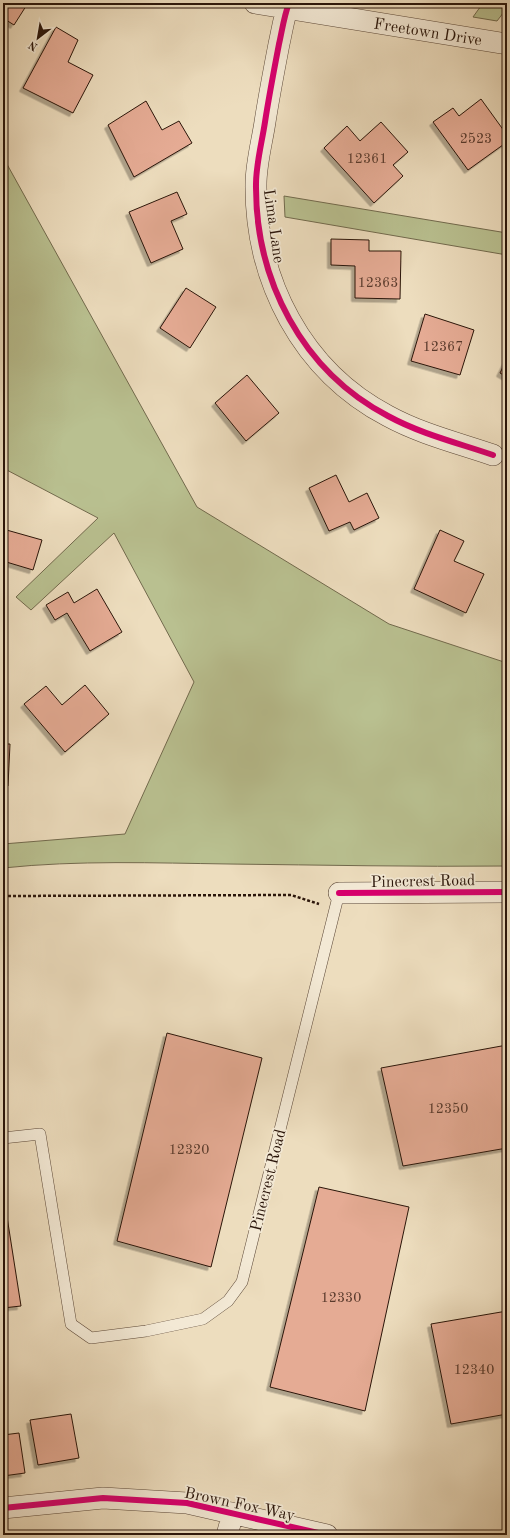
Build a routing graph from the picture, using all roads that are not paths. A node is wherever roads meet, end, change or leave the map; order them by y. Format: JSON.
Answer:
{"nodes":[{"id":1,"x":255,"y":3,"type":"edge"},
{"id":2,"x":288,"y":6,"type":"edge"},
{"id":3,"x":507,"y":44,"type":"edge"},
{"id":4,"x":493,"y":455,"type":"dead end"},
{"id":5,"x":507,"y":892,"type":"edge"},
{"id":6,"x":337,"y":901,"type":"joint"},
{"id":7,"x":3,"y":1138,"type":"edge"},
{"id":8,"x":3,"y":1508,"type":"edge"},
{"id":9,"x":233,"y":1513,"type":"junction"},
{"id":10,"x":227,"y":1535,"type":"edge"},
{"id":11,"x":326,"y":1535,"type":"edge"}],
"edges":[{"from":1,"to":2,"type":"street","name":"Freetown Drive"},
{"from":2,"to":3,"type":"street","name":"Freetown Drive"},
{"from":2,"to":4,"type":"street","name":"Lima Lane"},
{"from":5,"to":6,"type":"street","name":"Pinecrest Road"},
{"from":6,"to":7,"type":"lane","name":"Pinecrest Road"},
{"from":8,"to":9,"type":"street","name":"Brown Fox Way"},
{"from":9,"to":10,"type":"street","name":"Brown Fox Way"},
{"from":9,"to":11,"type":"street","name":"Brown Fox Way"}]}
